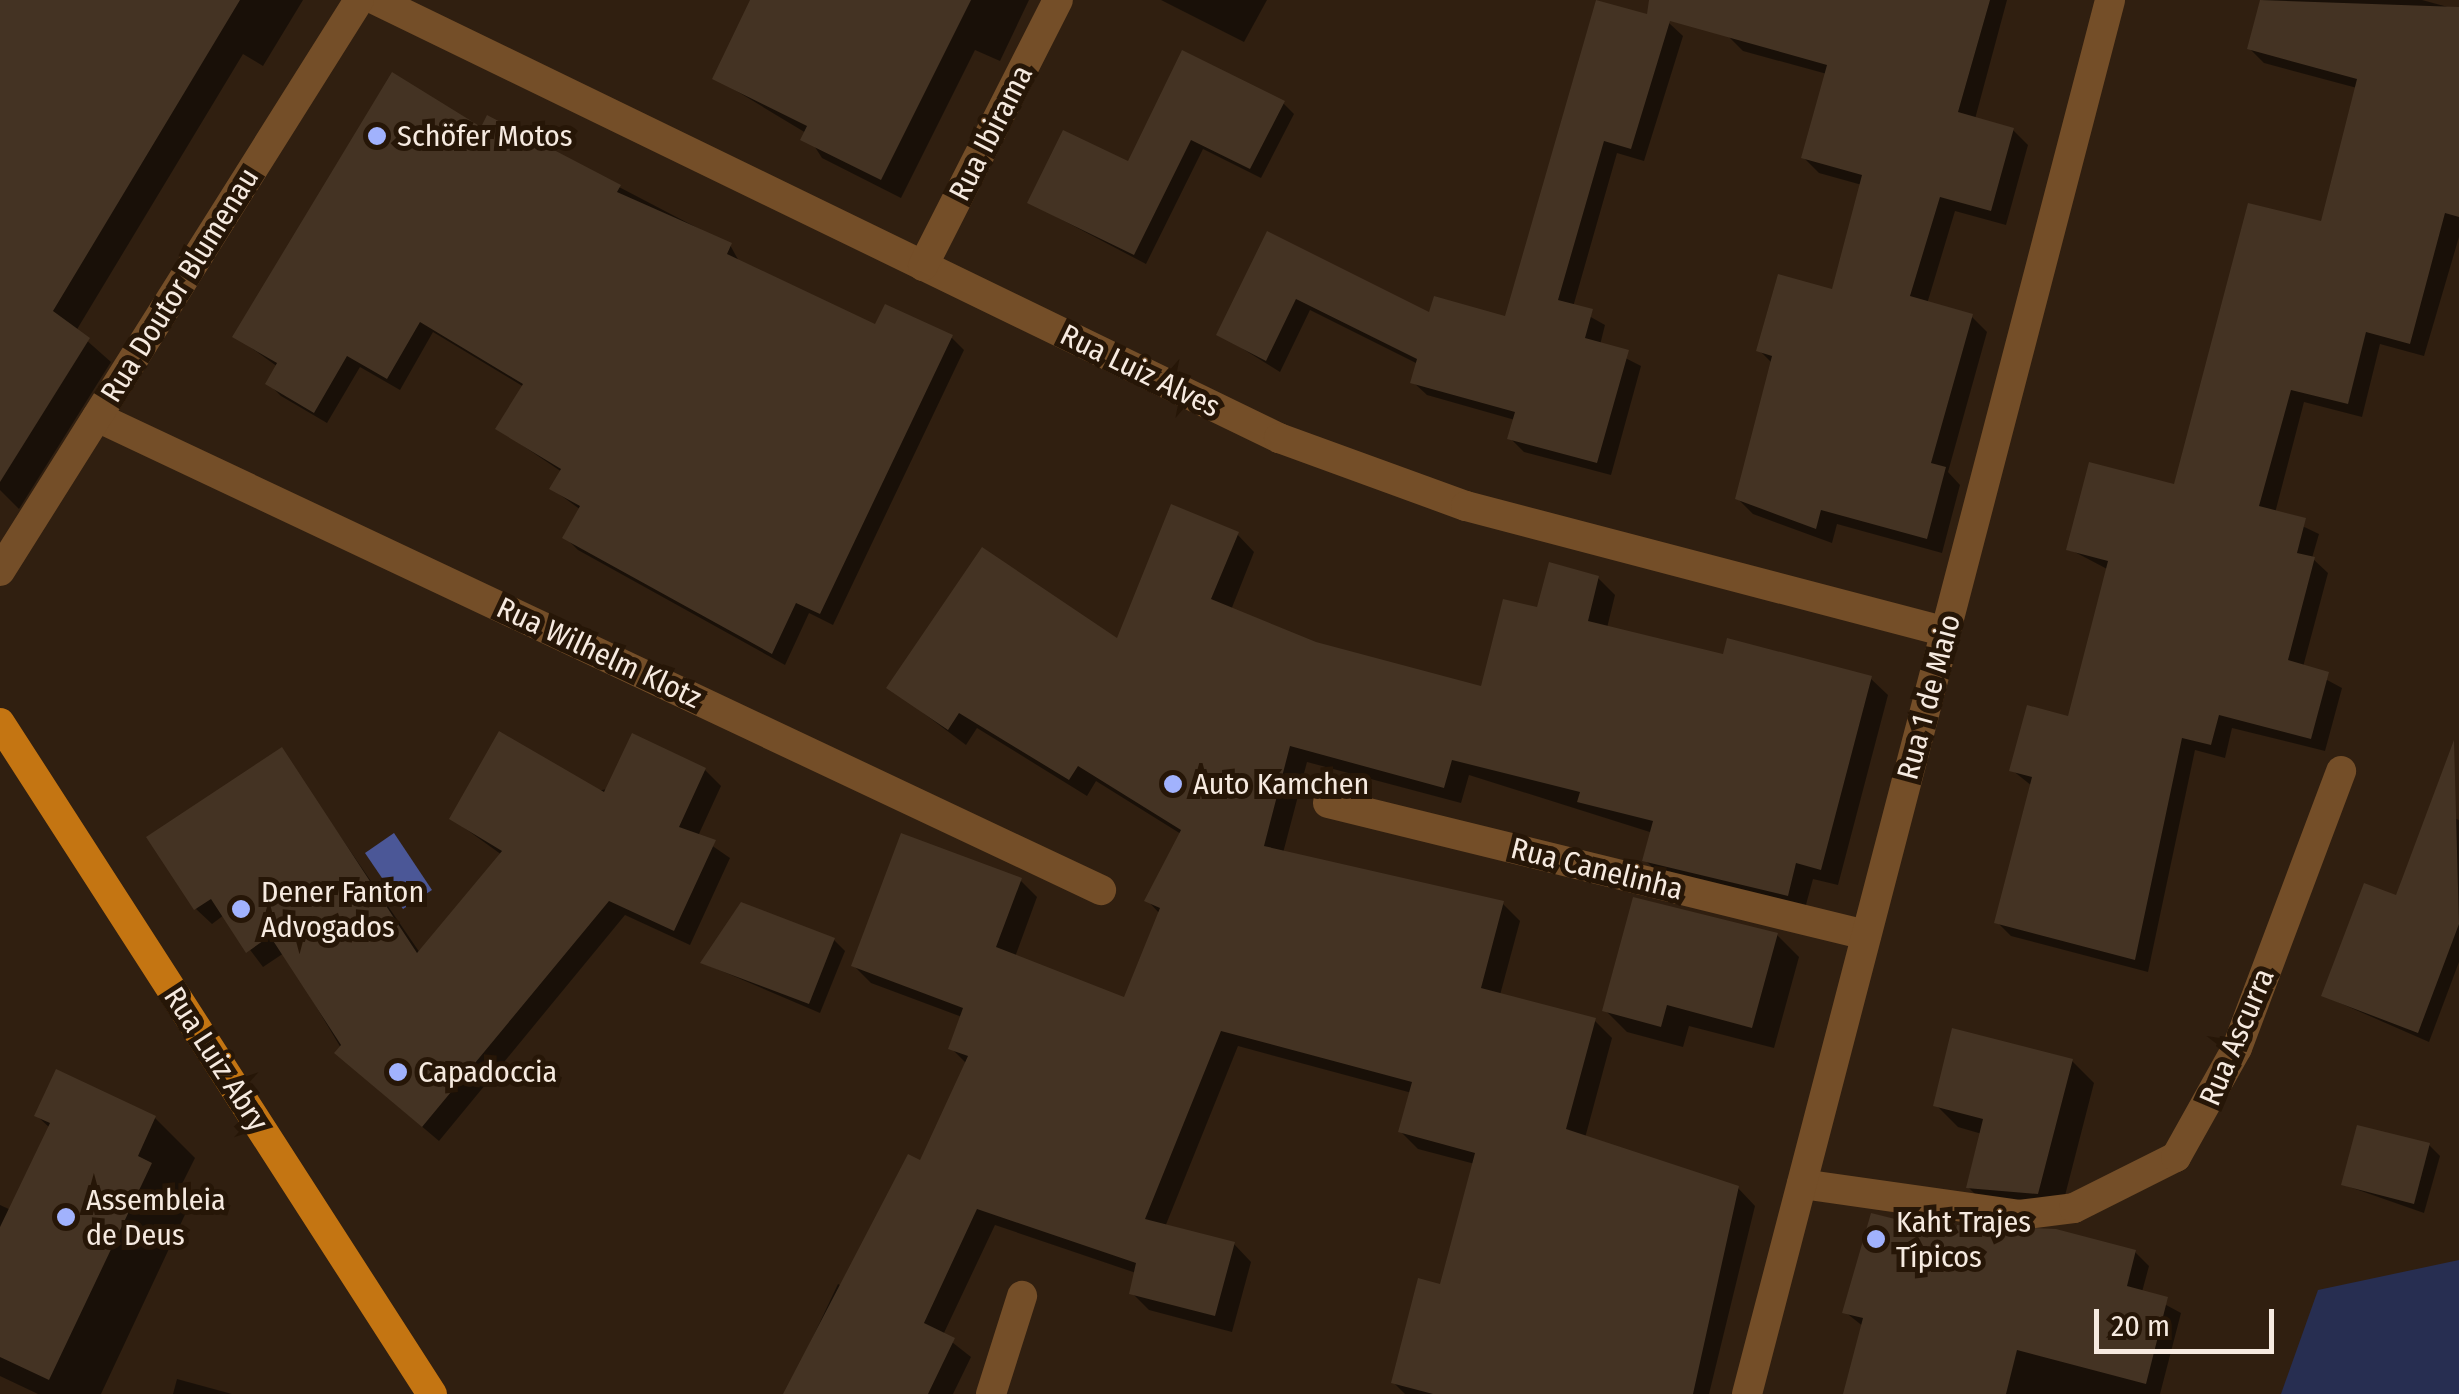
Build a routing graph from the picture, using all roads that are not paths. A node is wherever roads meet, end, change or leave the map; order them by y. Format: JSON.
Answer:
{"nodes":[{"id":1,"x":359,"y":0,"type":"edge"},
{"id":2,"x":376,"y":0,"type":"edge"},
{"id":3,"x":1058,"y":0,"type":"edge"},
{"id":4,"x":2110,"y":0,"type":"edge"},
{"id":5,"x":923,"y":266,"type":"junction"},
{"id":6,"x":97,"y":417,"type":"junction"},
{"id":7,"x":0,"y":571,"type":"edge"},
{"id":8,"x":1946,"y":632,"type":"junction"},
{"id":9,"x":0,"y":723,"type":"edge"},
{"id":10,"x":2341,"y":771,"type":"dead end"},
{"id":11,"x":1328,"y":803,"type":"dead end"},
{"id":12,"x":1101,"y":890,"type":"dead end"},
{"id":13,"x":1866,"y":935,"type":"junction"},
{"id":14,"x":1802,"y":1184,"type":"junction"},
{"id":15,"x":1022,"y":1296,"type":"dead end"},
{"id":16,"x":432,"y":1394,"type":"edge"},
{"id":17,"x":991,"y":1394,"type":"edge"},
{"id":18,"x":1747,"y":1394,"type":"edge"}],
"edges":[{"from":1,"to":6,"type":"street","name":"Rua Doutor Blumenau"},
{"from":2,"to":5,"type":"street","name":"Rua Luiz Alves"},
{"from":3,"to":5,"type":"street","name":"Rua Ibirama"},
{"from":4,"to":8,"type":"street","name":"Rua 1 de Maio"},
{"from":5,"to":8,"type":"street","name":"Rua Luiz Alves"},
{"from":6,"to":7,"type":"street","name":"Rua Doutor Blumenau"},
{"from":6,"to":12,"type":"street","name":"Rua Wilhelm Klotz"},
{"from":8,"to":13,"type":"street","name":"Rua 1 de Maio"},
{"from":9,"to":16,"type":"main road","name":"Rua Luiz Abry"},
{"from":10,"to":14,"type":"street","name":"Rua Ascurra"},
{"from":11,"to":13,"type":"street","name":"Rua Canelinha"},
{"from":13,"to":14,"type":"street","name":"Rua 1 de Maio"},
{"from":14,"to":18,"type":"street","name":"Rua 1 de Maio"},
{"from":15,"to":17,"type":"street"}]}
